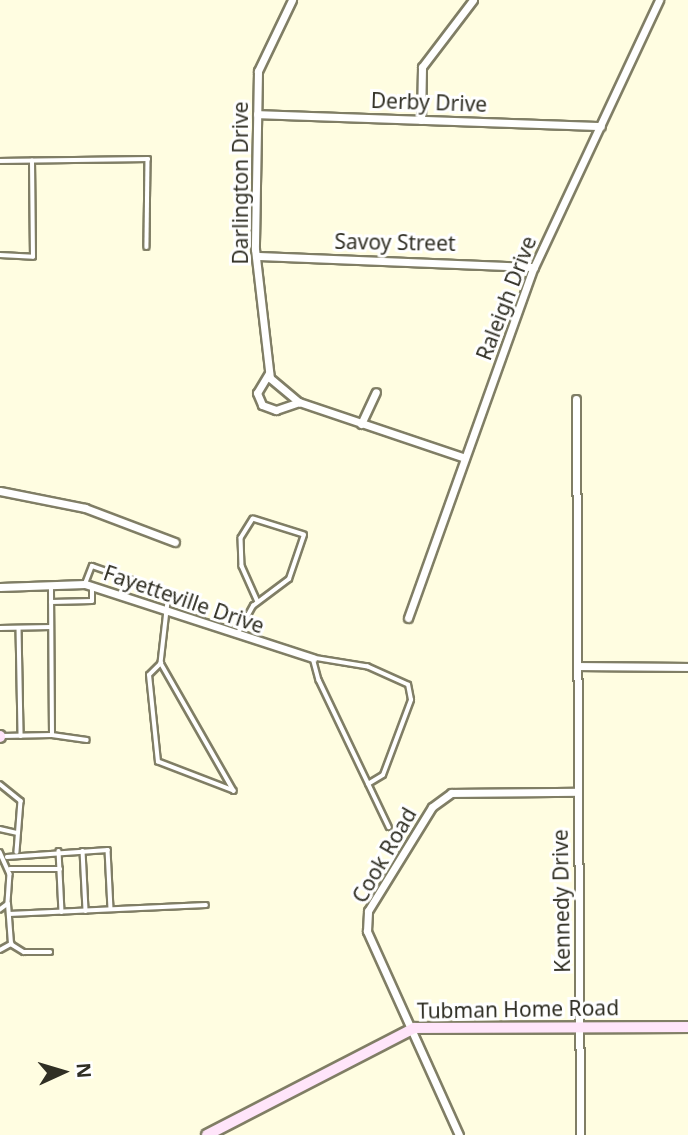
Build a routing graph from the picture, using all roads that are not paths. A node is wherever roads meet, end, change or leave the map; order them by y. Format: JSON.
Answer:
{"nodes":[{"id":1,"x":292,"y":0,"type":"edge"},
{"id":2,"x":473,"y":0,"type":"edge"},
{"id":3,"x":659,"y":0,"type":"edge"},
{"id":4,"x":257,"y":114,"type":"junction"},
{"id":5,"x":421,"y":120,"type":"junction"},
{"id":6,"x":601,"y":126,"type":"junction"},
{"id":7,"x":0,"y":161,"type":"edge"},
{"id":8,"x":32,"y":161,"type":"junction"},
{"id":9,"x":148,"y":247,"type":"dead end"},
{"id":10,"x":0,"y":255,"type":"edge"},
{"id":11,"x":256,"y":256,"type":"junction"},
{"id":12,"x":534,"y":267,"type":"junction"},
{"id":13,"x":269,"y":373,"type":"junction"},
{"id":14,"x":376,"y":392,"type":"dead end"},
{"id":15,"x":576,"y":399,"type":"dead end"},
{"id":16,"x":299,"y":402,"type":"junction"},
{"id":17,"x":361,"y":424,"type":"junction"},
{"id":18,"x":465,"y":458,"type":"junction"},
{"id":19,"x":0,"y":491,"type":"edge"},
{"id":20,"x":175,"y":542,"type":"dead end"},
{"id":21,"x":51,"y":585,"type":"junction"},
{"id":22,"x":89,"y":585,"type":"junction"},
{"id":23,"x":0,"y":587,"type":"edge"},
{"id":24,"x":51,"y":602,"type":"junction"},
{"id":25,"x":258,"y":602,"type":"junction"},
{"id":26,"x":169,"y":612,"type":"junction"},
{"id":27,"x":408,"y":618,"type":"dead end"},
{"id":28,"x":51,"y":627,"type":"junction"},
{"id":29,"x":0,"y":628,"type":"edge"},
{"id":30,"x":19,"y":628,"type":"junction"},
{"id":31,"x":237,"y":635,"type":"junction"},
{"id":32,"x":313,"y":658,"type":"junction"},
{"id":33,"x":161,"y":663,"type":"junction"},
{"id":34,"x":578,"y":666,"type":"junction"},
{"id":35,"x":688,"y":667,"type":"edge"},
{"id":36,"x":52,"y":735,"type":"junction"},
{"id":37,"x":0,"y":736,"type":"edge"},
{"id":38,"x":21,"y":736,"type":"junction"},
{"id":39,"x":87,"y":740,"type":"dead end"},
{"id":40,"x":0,"y":784,"type":"edge"},
{"id":41,"x":368,"y":784,"type":"junction"},
{"id":42,"x":578,"y":792,"type":"junction"},
{"id":43,"x":389,"y":827,"type":"dead end"},
{"id":44,"x":0,"y":829,"type":"edge"},
{"id":45,"x":19,"y":833,"type":"junction"},
{"id":46,"x":59,"y":851,"type":"junction"},
{"id":47,"x":83,"y":851,"type":"junction"},
{"id":48,"x":0,"y":852,"type":"edge"},
{"id":49,"x":17,"y":852,"type":"junction"},
{"id":50,"x":7,"y":857,"type":"junction"},
{"id":51,"x":10,"y":869,"type":"junction"},
{"id":52,"x":60,"y":869,"type":"junction"},
{"id":53,"x":8,"y":904,"type":"junction"},
{"id":54,"x":206,"y":905,"type":"dead end"},
{"id":55,"x":0,"y":910,"type":"edge"},
{"id":56,"x":111,"y":910,"type":"junction"},
{"id":57,"x":86,"y":911,"type":"junction"},
{"id":58,"x":62,"y":912,"type":"junction"},
{"id":59,"x":9,"y":915,"type":"junction"},
{"id":60,"x":11,"y":944,"type":"junction"},
{"id":61,"x":0,"y":950,"type":"edge"},
{"id":62,"x":50,"y":953,"type":"dead end"},
{"id":63,"x":580,"y":1025,"type":"junction"},
{"id":64,"x":688,"y":1027,"type":"edge"},
{"id":65,"x":414,"y":1028,"type":"junction"},
{"id":66,"x":207,"y":1135,"type":"edge"},
{"id":67,"x":459,"y":1135,"type":"edge"},
{"id":68,"x":580,"y":1135,"type":"edge"}],
"edges":[{"from":1,"to":4,"type":"street","name":"Darlington Drive"},
{"from":2,"to":5,"type":"street"},
{"from":3,"to":6,"type":"street","name":"Raleigh Drive"},
{"from":4,"to":5,"type":"street","name":"Derby Drive"},
{"from":4,"to":11,"type":"street","name":"Darlington Drive"},
{"from":5,"to":6,"type":"street","name":"Derby Drive"},
{"from":6,"to":12,"type":"street","name":"Raleigh Drive"},
{"from":7,"to":8,"type":"lane"},
{"from":8,"to":9,"type":"lane"},
{"from":8,"to":10,"type":"lane"},
{"from":11,"to":12,"type":"street","name":"Savoy Street"},
{"from":11,"to":13,"type":"street","name":"Darlington Drive"},
{"from":12,"to":18,"type":"street","name":"Raleigh Drive"},
{"from":13,"to":16,"type":"street","name":"Darlington Drive"},
{"from":13,"to":16,"type":"street","name":"Darlington Drive"},
{"from":14,"to":17,"type":"street"},
{"from":15,"to":34,"type":"street","name":"Kennedy Drive"},
{"from":16,"to":17,"type":"street","name":"Darlington Drive"},
{"from":17,"to":18,"type":"street","name":"Darlington Drive"},
{"from":18,"to":27,"type":"street","name":"Raleigh Drive"},
{"from":19,"to":20,"type":"street"},
{"from":21,"to":22,"type":"street","name":"Fayetteville Drive"},
{"from":21,"to":23,"type":"street","name":"Fayetteville Drive"},
{"from":21,"to":24,"type":"lane"},
{"from":22,"to":24,"type":"lane"},
{"from":22,"to":26,"type":"street","name":"Fayetteville Drive"},
{"from":22,"to":26,"type":"lane"},
{"from":24,"to":28,"type":"lane"},
{"from":25,"to":25,"type":"lane"},
{"from":25,"to":31,"type":"lane"},
{"from":26,"to":31,"type":"street","name":"Fayetteville Drive"},
{"from":26,"to":33,"type":"lane"},
{"from":28,"to":30,"type":"lane"},
{"from":28,"to":36,"type":"lane"},
{"from":29,"to":30,"type":"lane"},
{"from":30,"to":38,"type":"lane"},
{"from":31,"to":32,"type":"street","name":"Fayetteville Drive"},
{"from":32,"to":41,"type":"lane"},
{"from":32,"to":41,"type":"lane"},
{"from":33,"to":33,"type":"lane"},
{"from":34,"to":35,"type":"street"},
{"from":34,"to":42,"type":"street","name":"Kennedy Drive"},
{"from":36,"to":38,"type":"lane"},
{"from":36,"to":39,"type":"lane"},
{"from":37,"to":38,"type":"lane"},
{"from":40,"to":45,"type":"lane"},
{"from":41,"to":43,"type":"lane"},
{"from":42,"to":63,"type":"street","name":"Kennedy Drive"},
{"from":42,"to":65,"type":"street","name":"Cook Road"},
{"from":44,"to":45,"type":"lane"},
{"from":45,"to":49,"type":"lane"},
{"from":46,"to":47,"type":"lane"},
{"from":46,"to":49,"type":"lane"},
{"from":46,"to":52,"type":"lane"},
{"from":47,"to":56,"type":"lane"},
{"from":47,"to":57,"type":"lane"},
{"from":48,"to":50,"type":"lane"},
{"from":49,"to":50,"type":"lane"},
{"from":50,"to":51,"type":"lane"},
{"from":51,"to":52,"type":"lane"},
{"from":51,"to":53,"type":"lane"},
{"from":52,"to":58,"type":"lane"},
{"from":53,"to":55,"type":"lane"},
{"from":53,"to":59,"type":"lane"},
{"from":54,"to":56,"type":"lane"},
{"from":56,"to":57,"type":"lane"},
{"from":57,"to":58,"type":"lane"},
{"from":58,"to":59,"type":"lane"},
{"from":59,"to":60,"type":"lane"},
{"from":60,"to":61,"type":"lane"},
{"from":60,"to":62,"type":"lane"},
{"from":63,"to":64,"type":"street","name":"Tubman Home Road"},
{"from":63,"to":65,"type":"street","name":"Tubman Home Road"},
{"from":63,"to":68,"type":"street","name":"Kennedy Drive"},
{"from":65,"to":66,"type":"street","name":"Tubman Home Road"},
{"from":65,"to":67,"type":"street","name":"Cook Road"}]}
